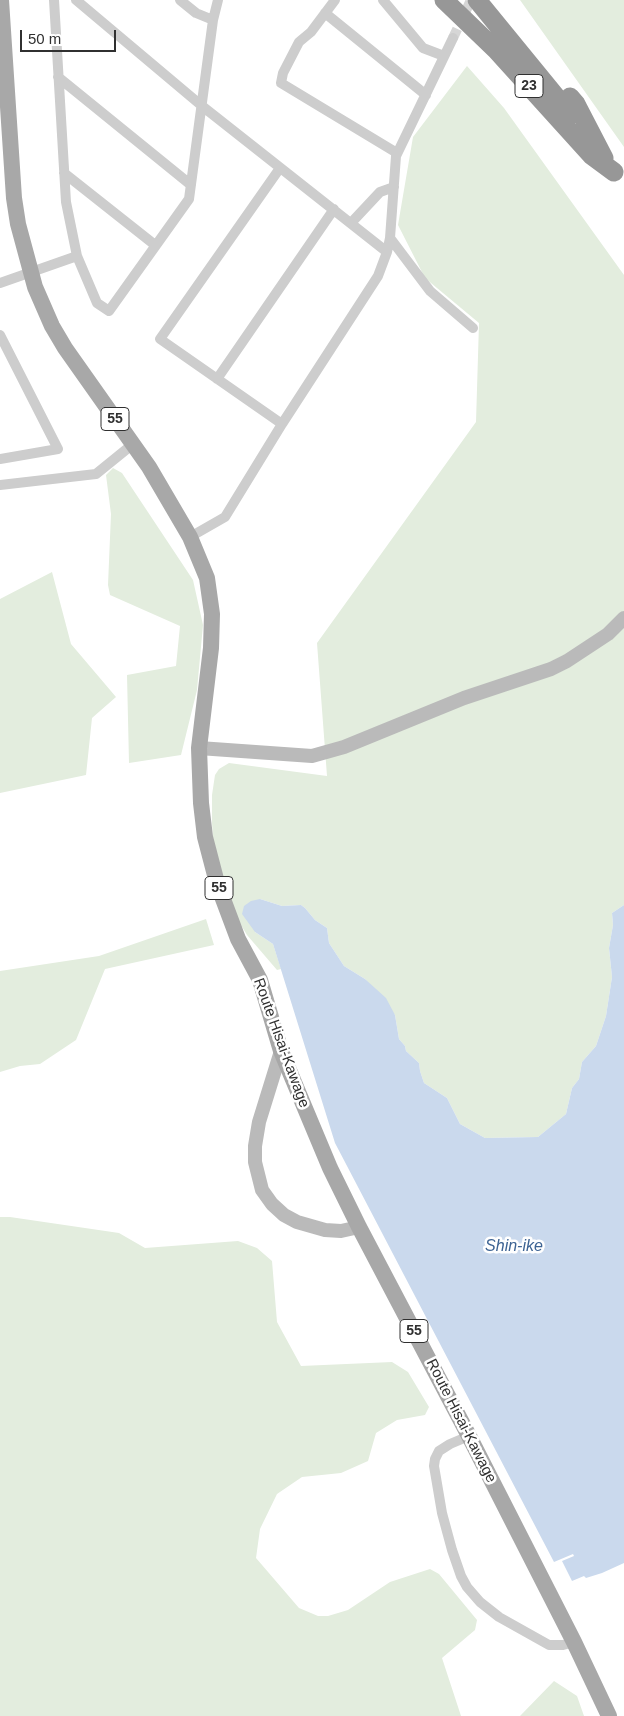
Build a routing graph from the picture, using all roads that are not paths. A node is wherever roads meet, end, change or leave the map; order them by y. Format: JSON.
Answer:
{"nodes":[{"id":1,"x":1,"y":0,"type":"edge"},
{"id":2,"x":54,"y":0,"type":"edge"},
{"id":3,"x":76,"y":0,"type":"edge"},
{"id":4,"x":180,"y":0,"type":"edge"},
{"id":5,"x":218,"y":0,"type":"edge"},
{"id":6,"x":335,"y":0,"type":"edge"},
{"id":7,"x":383,"y":0,"type":"edge"},
{"id":8,"x":444,"y":0,"type":"edge"},
{"id":9,"x":477,"y":0,"type":"edge"},
{"id":10,"x":493,"y":0,"type":"edge"},
{"id":11,"x":325,"y":13,"type":"junction"},
{"id":12,"x":213,"y":20,"type":"junction"},
{"id":13,"x":453,"y":38,"type":"tunnel mouth"},
{"id":14,"x":444,"y":56,"type":"junction"},
{"id":15,"x":58,"y":77,"type":"junction"},
{"id":16,"x":426,"y":94,"type":"junction"},
{"id":17,"x":202,"y":106,"type":"junction"},
{"id":18,"x":397,"y":153,"type":"junction"},
{"id":19,"x":280,"y":168,"type":"junction"},
{"id":20,"x":64,"y":173,"type":"junction"},
{"id":21,"x":615,"y":173,"type":"edge"},
{"id":22,"x":191,"y":185,"type":"junction"},
{"id":23,"x":394,"y":187,"type":"junction"},
{"id":24,"x":334,"y":209,"type":"junction"},
{"id":25,"x":351,"y":223,"type":"junction"},
{"id":26,"x":390,"y":238,"type":"junction"},
{"id":27,"x":155,"y":245,"type":"junction"},
{"id":28,"x":387,"y":252,"type":"junction"},
{"id":29,"x":77,"y":256,"type":"junction"},
{"id":30,"x":31,"y":272,"type":"junction"},
{"id":31,"x":0,"y":283,"type":"edge"},
{"id":32,"x":473,"y":328,"type":"dead end"},
{"id":33,"x":0,"y":335,"type":"edge"},
{"id":34,"x":218,"y":379,"type":"junction"},
{"id":35,"x":282,"y":424,"type":"junction"},
{"id":36,"x":133,"y":444,"type":"junction"},
{"id":37,"x":0,"y":459,"type":"edge"},
{"id":38,"x":0,"y":485,"type":"edge"},
{"id":39,"x":190,"y":537,"type":"junction"},
{"id":40,"x":624,"y":618,"type":"edge"},
{"id":41,"x":199,"y":748,"type":"junction"},
{"id":42,"x":281,"y":1051,"type":"junction"},
{"id":43,"x":359,"y":1227,"type":"junction"},
{"id":44,"x":469,"y":1436,"type":"junction"},
{"id":45,"x":574,"y":1642,"type":"junction"},
{"id":46,"x":609,"y":1716,"type":"edge"}],
"edges":[{"from":1,"to":30,"type":"main road","name":"Route Hisai-Kawage","number":"55"},
{"from":2,"to":15,"type":"street"},
{"from":3,"to":17,"type":"street"},
{"from":4,"to":12,"type":"street"},
{"from":5,"to":12,"type":"street"},
{"from":6,"to":11,"type":"street"},
{"from":7,"to":14,"type":"street"},
{"from":8,"to":21,"type":"highway","number":"23"},
{"from":9,"to":21,"type":"highway","number":"23"},
{"from":10,"to":21,"type":"highway","number":"23"},
{"from":11,"to":16,"type":"street"},
{"from":11,"to":18,"type":"street"},
{"from":12,"to":17,"type":"street"},
{"from":13,"to":14,"type":"street"},
{"from":14,"to":16,"type":"street"},
{"from":15,"to":20,"type":"street"},
{"from":15,"to":22,"type":"street"},
{"from":16,"to":18,"type":"street"},
{"from":17,"to":19,"type":"street"},
{"from":17,"to":22,"type":"street"},
{"from":18,"to":23,"type":"street"},
{"from":19,"to":24,"type":"street"},
{"from":19,"to":34,"type":"street"},
{"from":20,"to":27,"type":"street"},
{"from":20,"to":29,"type":"street"},
{"from":22,"to":27,"type":"street"},
{"from":23,"to":25,"type":"street"},
{"from":23,"to":26,"type":"street"},
{"from":24,"to":25,"type":"street"},
{"from":24,"to":34,"type":"street"},
{"from":25,"to":28,"type":"street"},
{"from":26,"to":28,"type":"street"},
{"from":26,"to":32,"type":"street"},
{"from":27,"to":29,"type":"street"},
{"from":28,"to":35,"type":"street"},
{"from":29,"to":30,"type":"street"},
{"from":30,"to":31,"type":"street"},
{"from":30,"to":36,"type":"main road","name":"Route Hisai-Kawage","number":"55"},
{"from":33,"to":37,"type":"street"},
{"from":34,"to":35,"type":"street"},
{"from":35,"to":39,"type":"street"},
{"from":36,"to":38,"type":"street"},
{"from":36,"to":39,"type":"main road","name":"Route Hisai-Kawage","number":"55"},
{"from":39,"to":41,"type":"main road","name":"Route Hisai-Kawage","number":"55"},
{"from":40,"to":41,"type":"street"},
{"from":41,"to":42,"type":"main road","name":"Route Hisai-Kawage","number":"55"},
{"from":42,"to":43,"type":"main road","name":"Route Hisai-Kawage","number":"55"},
{"from":42,"to":43,"type":"street"},
{"from":43,"to":44,"type":"main road","name":"Route Hisai-Kawage","number":"55"},
{"from":44,"to":45,"type":"main road","name":"Route Hisai-Kawage","number":"55"},
{"from":44,"to":45,"type":"street"},
{"from":45,"to":46,"type":"main road","name":"Route Hisai-Kawage","number":"55"}]}
